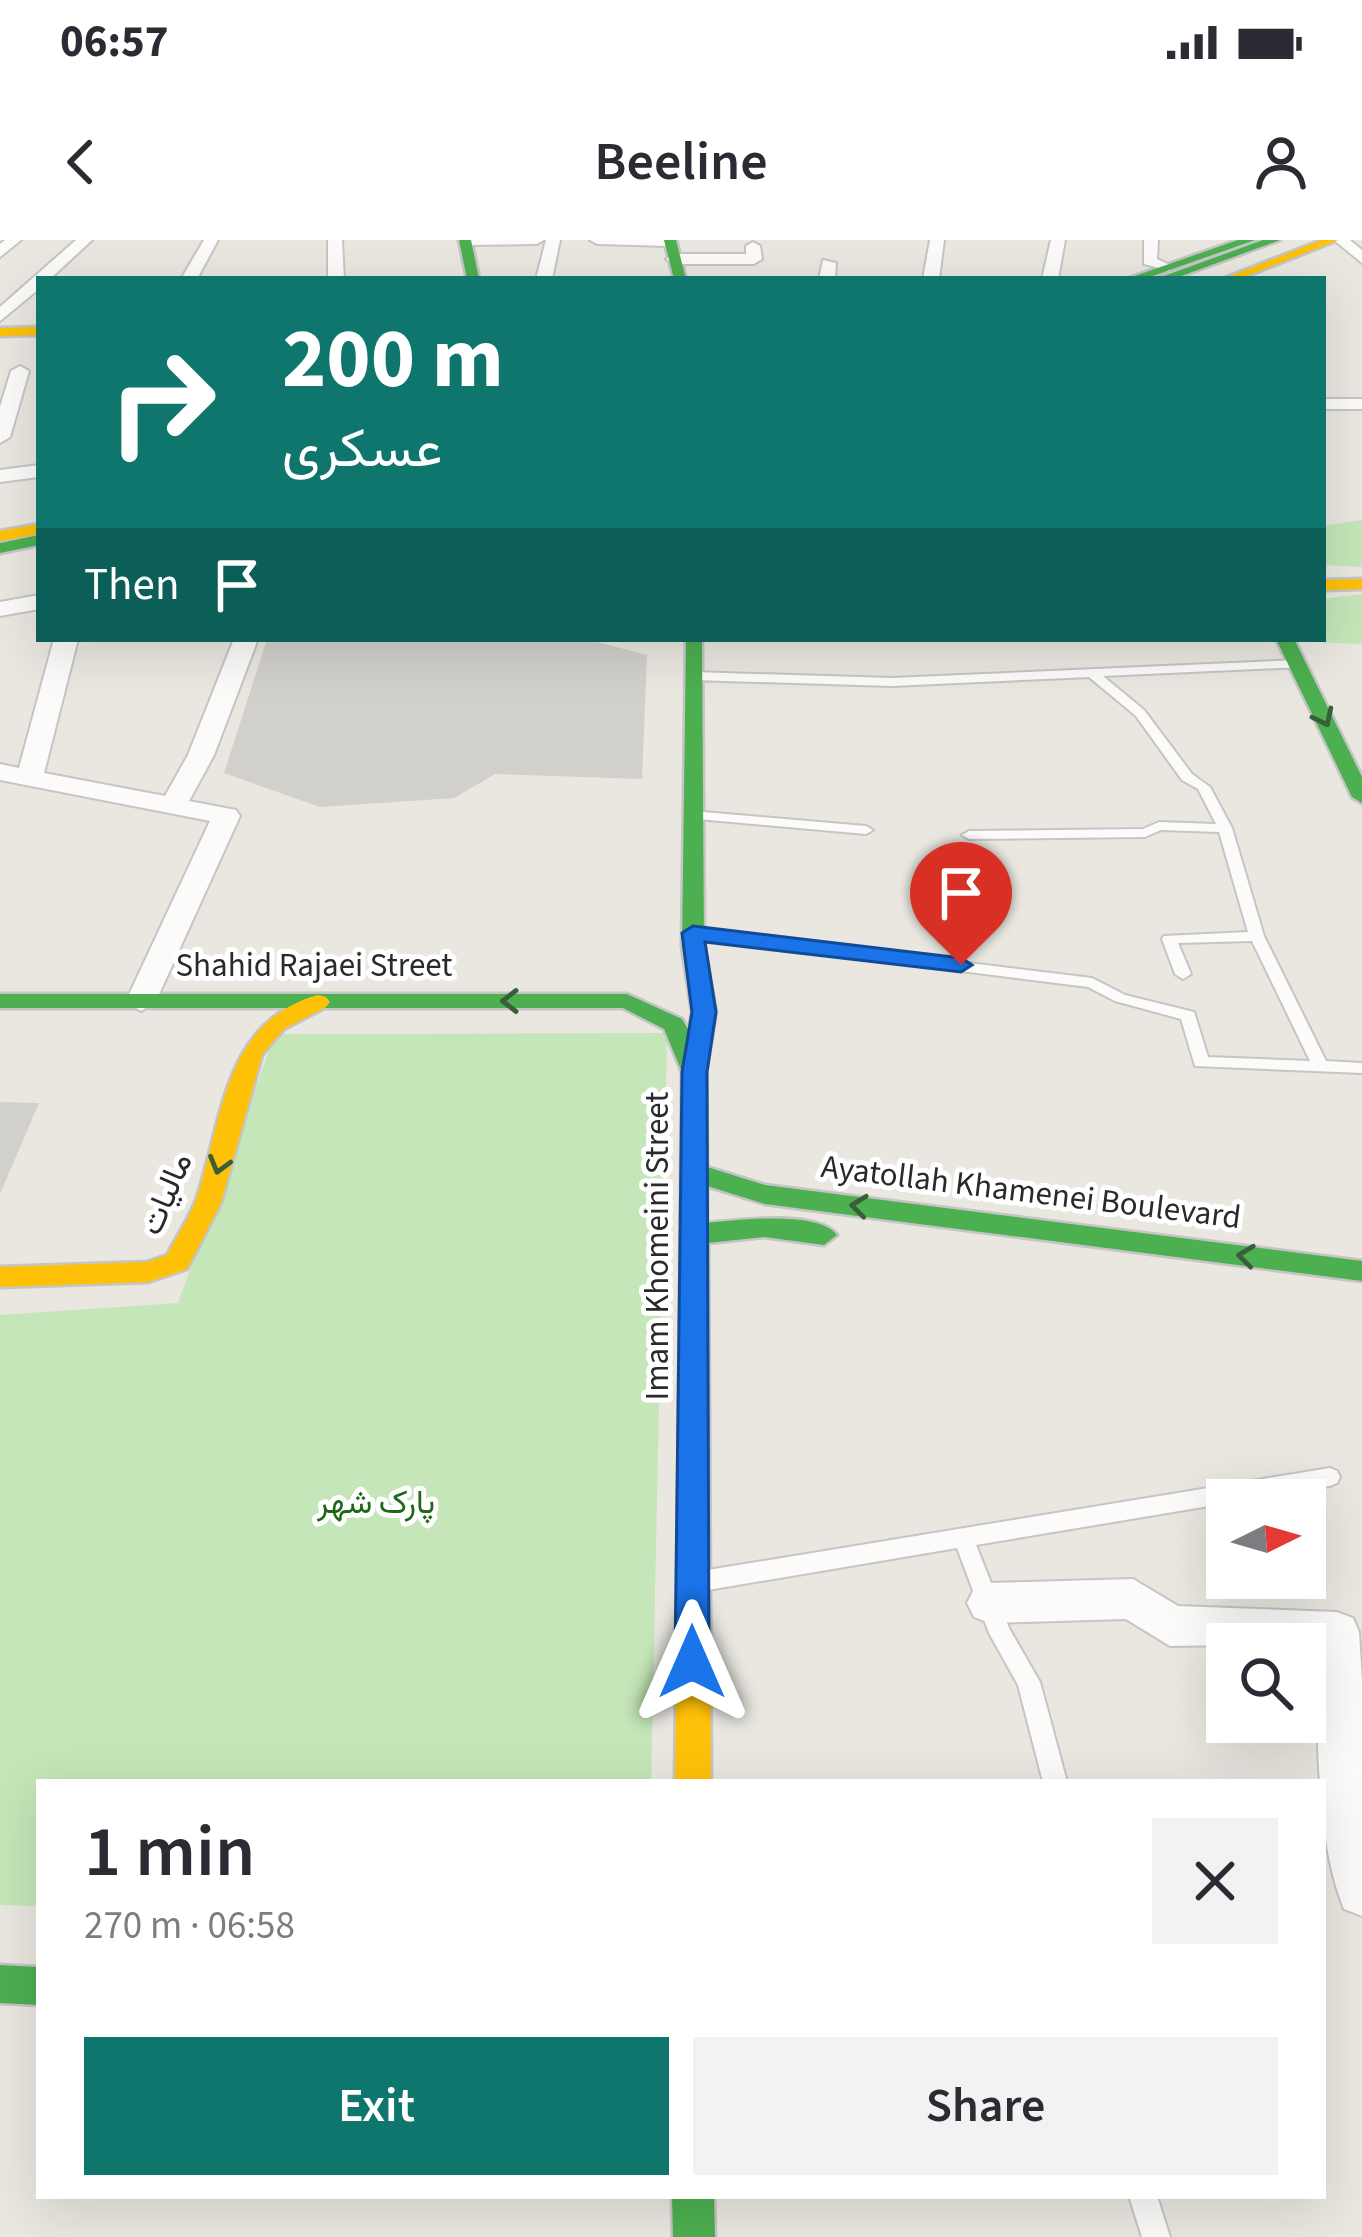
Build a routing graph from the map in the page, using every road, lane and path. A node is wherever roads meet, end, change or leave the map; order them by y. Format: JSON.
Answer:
{"nodes":[{"id":1,"x":14,"y":240,"type":"edge"},
{"id":2,"x":85,"y":240,"type":"edge"},
{"id":3,"x":211,"y":240,"type":"edge"},
{"id":4,"x":335,"y":240,"type":"edge"},
{"id":5,"x":443,"y":240,"type":"edge"},
{"id":6,"x":537,"y":240,"type":"edge"},
{"id":7,"x":553,"y":240,"type":"edge"},
{"id":8,"x":597,"y":240,"type":"edge"},
{"id":9,"x":607,"y":240,"type":"edge"},
{"id":10,"x":937,"y":240,"type":"edge"},
{"id":11,"x":1058,"y":240,"type":"edge"},
{"id":12,"x":1150,"y":240,"type":"edge"},
{"id":13,"x":1250,"y":240,"type":"edge"},
{"id":14,"x":1274,"y":240,"type":"edge"},
{"id":15,"x":1300,"y":240,"type":"edge"},
{"id":16,"x":1332,"y":240,"type":"edge"},
{"id":17,"x":1341,"y":240,"type":"edge"},
{"id":18,"x":465,"y":241,"type":"edge"},
{"id":19,"x":753,"y":246,"type":"dead end"},
{"id":20,"x":0,"y":252,"type":"edge"},
{"id":21,"x":673,"y":255,"type":"edge"},
{"id":22,"x":1361,"y":256,"type":"edge"},
{"id":23,"x":608,"y":264,"type":"dead end"},
{"id":24,"x":1163,"y":274,"type":"edge"},
{"id":25,"x":44,"y":276,"type":"edge"},
{"id":26,"x":191,"y":276,"type":"edge"},
{"id":27,"x":336,"y":276,"type":"edge"},
{"id":28,"x":449,"y":276,"type":"edge"},
{"id":29,"x":472,"y":276,"type":"edge"},
{"id":30,"x":545,"y":276,"type":"edge"},
{"id":31,"x":931,"y":276,"type":"edge"},
{"id":32,"x":1051,"y":276,"type":"edge"},
{"id":33,"x":1201,"y":276,"type":"edge"},
{"id":34,"x":1244,"y":276,"type":"edge"},
{"id":35,"x":36,"y":284,"type":"edge"},
{"id":36,"x":0,"y":316,"type":"edge"},
{"id":37,"x":36,"y":331,"type":"edge"},
{"id":38,"x":0,"y":332,"type":"edge"},
{"id":39,"x":20,"y":371,"type":"dead end"},
{"id":40,"x":0,"y":437,"type":"edge"},
{"id":41,"x":36,"y":471,"type":"edge"},
{"id":42,"x":0,"y":476,"type":"edge"},
{"id":43,"x":36,"y":509,"type":"edge"},
{"id":44,"x":0,"y":515,"type":"edge"},
{"id":45,"x":36,"y":519,"type":"edge"},
{"id":46,"x":0,"y":525,"type":"edge"},
{"id":47,"x":36,"y":530,"type":"edge"},
{"id":48,"x":0,"y":536,"type":"edge"},
{"id":49,"x":36,"y":541,"type":"edge"},
{"id":50,"x":0,"y":548,"type":"edge"},
{"id":51,"x":36,"y":551,"type":"edge"},
{"id":52,"x":36,"y":603,"type":"edge"},
{"id":53,"x":0,"y":609,"type":"edge"},
{"id":54,"x":65,"y":642,"type":"edge"},
{"id":55,"x":245,"y":642,"type":"edge"},
{"id":56,"x":695,"y":642,"type":"edge"},
{"id":57,"x":1291,"y":652,"type":"edge"},
{"id":58,"x":1092,"y":673,"type":"junction"},
{"id":59,"x":693,"y":676,"type":"junction"},
{"id":60,"x":0,"y":772,"type":"edge"},
{"id":61,"x":30,"y":776,"type":"junction"},
{"id":62,"x":1362,"y":797,"type":"edge"},
{"id":63,"x":172,"y":805,"type":"junction"},
{"id":64,"x":692,"y":815,"type":"junction"},
{"id":65,"x":1225,"y":828,"type":"junction"},
{"id":66,"x":866,"y":830,"type":"dead end"},
{"id":67,"x":969,"y":835,"type":"dead end"},
{"id":68,"x":1257,"y":936,"type":"junction"},
{"id":69,"x":693,"y":940,"type":"junction"},
{"id":70,"x":1183,"y":974,"type":"dead end"},
{"id":71,"x":0,"y":1001,"type":"edge"},
{"id":72,"x":140,"y":1001,"type":"junction"},
{"id":73,"x":218,"y":1001,"type":"junction"},
{"id":74,"x":627,"y":1001,"type":"junction"},
{"id":75,"x":317,"y":1002,"type":"junction"},
{"id":76,"x":251,"y":1053,"type":"junction"},
{"id":77,"x":1321,"y":1067,"type":"junction"},
{"id":78,"x":1362,"y":1069,"type":"edge"},
{"id":79,"x":694,"y":1072,"type":"junction"},
{"id":80,"x":694,"y":1172,"type":"junction"},
{"id":81,"x":694,"y":1234,"type":"junction"},
{"id":82,"x":856,"y":1239,"type":"dead end"},
{"id":83,"x":1362,"y":1271,"type":"edge"},
{"id":84,"x":0,"y":1277,"type":"edge"},
{"id":85,"x":1330,"y":1477,"type":"dead end"},
{"id":86,"x":964,"y":1540,"type":"junction"},
{"id":87,"x":692,"y":1582,"type":"junction"},
{"id":88,"x":988,"y":1604,"type":"junction"},
{"id":89,"x":692,"y":1779,"type":"edge"},
{"id":90,"x":1054,"y":1779,"type":"edge"},
{"id":91,"x":1362,"y":1891,"type":"edge"},
{"id":92,"x":0,"y":1984,"type":"edge"},
{"id":93,"x":36,"y":1985,"type":"edge"},
{"id":94,"x":693,"y":2199,"type":"edge"},
{"id":95,"x":1144,"y":2199,"type":"edge"},
{"id":96,"x":694,"y":2237,"type":"edge"},
{"id":97,"x":1156,"y":2237,"type":"edge"}],
"edges":[{"from":1,"to":20,"type":"street"},
{"from":2,"to":25,"type":"street"},
{"from":3,"to":26,"type":"street"},
{"from":4,"to":27,"type":"street"},
{"from":5,"to":28,"type":"main road"},
{"from":6,"to":18,"type":"street"},
{"from":7,"to":30,"type":"street"},
{"from":8,"to":9,"type":"street"},
{"from":9,"to":21,"type":"street"},
{"from":9,"to":23,"type":"street"},
{"from":10,"to":31,"type":"street"},
{"from":11,"to":32,"type":"street"},
{"from":12,"to":24,"type":"street"},
{"from":13,"to":24,"type":"main road"},
{"from":14,"to":24,"type":"main road"},
{"from":15,"to":33,"type":"main road"},
{"from":16,"to":34,"type":"main road"},
{"from":17,"to":22,"type":"street"},
{"from":18,"to":29,"type":"main road"},
{"from":19,"to":21,"type":"street"},
{"from":35,"to":36,"type":"street"},
{"from":37,"to":38,"type":"main road"},
{"from":39,"to":40,"type":"street"},
{"from":41,"to":42,"type":"street"},
{"from":43,"to":44,"type":"main road"},
{"from":45,"to":46,"type":"main road"},
{"from":47,"to":48,"type":"main road"},
{"from":49,"to":50,"type":"main road"},
{"from":50,"to":51,"type":"main road"},
{"from":52,"to":53,"type":"street"},
{"from":54,"to":61,"type":"street"},
{"from":55,"to":63,"type":"street"},
{"from":56,"to":59,"type":"main road","name":"Imam Khomeini Street"},
{"from":57,"to":58,"type":"lane"},
{"from":57,"to":62,"type":"main road","one_way":true},
{"from":58,"to":59,"type":"lane"},
{"from":58,"to":65,"type":"lane"},
{"from":59,"to":64,"type":"main road","name":"Imam Khomeini Street"},
{"from":60,"to":61,"type":"street"},
{"from":61,"to":63,"type":"street"},
{"from":63,"to":72,"type":"street"},
{"from":64,"to":66,"type":"lane"},
{"from":64,"to":69,"type":"main road","name":"Imam Khomeini Street"},
{"from":65,"to":67,"type":"lane"},
{"from":65,"to":68,"type":"lane"},
{"from":68,"to":70,"type":"lane"},
{"from":68,"to":77,"type":"lane"},
{"from":69,"to":74,"type":"main road"},
{"from":69,"to":77,"type":"lane"},
{"from":69,"to":79,"type":"main road","name":"Imam Khomeini Street"},
{"from":71,"to":72,"type":"main road","name":"Shahid Rajaei Street"},
{"from":72,"to":73,"type":"main road","name":"Shahid Rajaei Street"},
{"from":73,"to":75,"type":"main road","name":"Shahid Rajaei Street"},
{"from":73,"to":76,"type":"main road"},
{"from":74,"to":75,"type":"main road","name":"Shahid Rajaei Street","one_way":true},
{"from":74,"to":79,"type":"main road"},
{"from":75,"to":76,"type":"main road"},
{"from":76,"to":84,"type":"main road","name":"مالیات","one_way":true},
{"from":77,"to":78,"type":"lane"},
{"from":79,"to":80,"type":"main road","name":"Imam Khomeini Street"},
{"from":80,"to":81,"type":"main road","name":"Imam Khomeini Street"},
{"from":83,"to":80,"type":"main road","name":"Ayatollah Khamenei Boulevard","one_way":true},
{"from":81,"to":82,"type":"main road","name":"Ayatollah Khamenei Boulevard"},
{"from":81,"to":87,"type":"main road","name":"Imam Khomeini Street"},
{"from":85,"to":86,"type":"lane"},
{"from":86,"to":87,"type":"lane"},
{"from":86,"to":88,"type":"lane"},
{"from":87,"to":89,"type":"main road","name":"Imam Khomeini Street"},
{"from":88,"to":90,"type":"lane"},
{"from":88,"to":91,"type":"street"},
{"from":92,"to":93,"type":"main road"},
{"from":94,"to":96,"type":"main road"},
{"from":95,"to":97,"type":"lane"}]}
